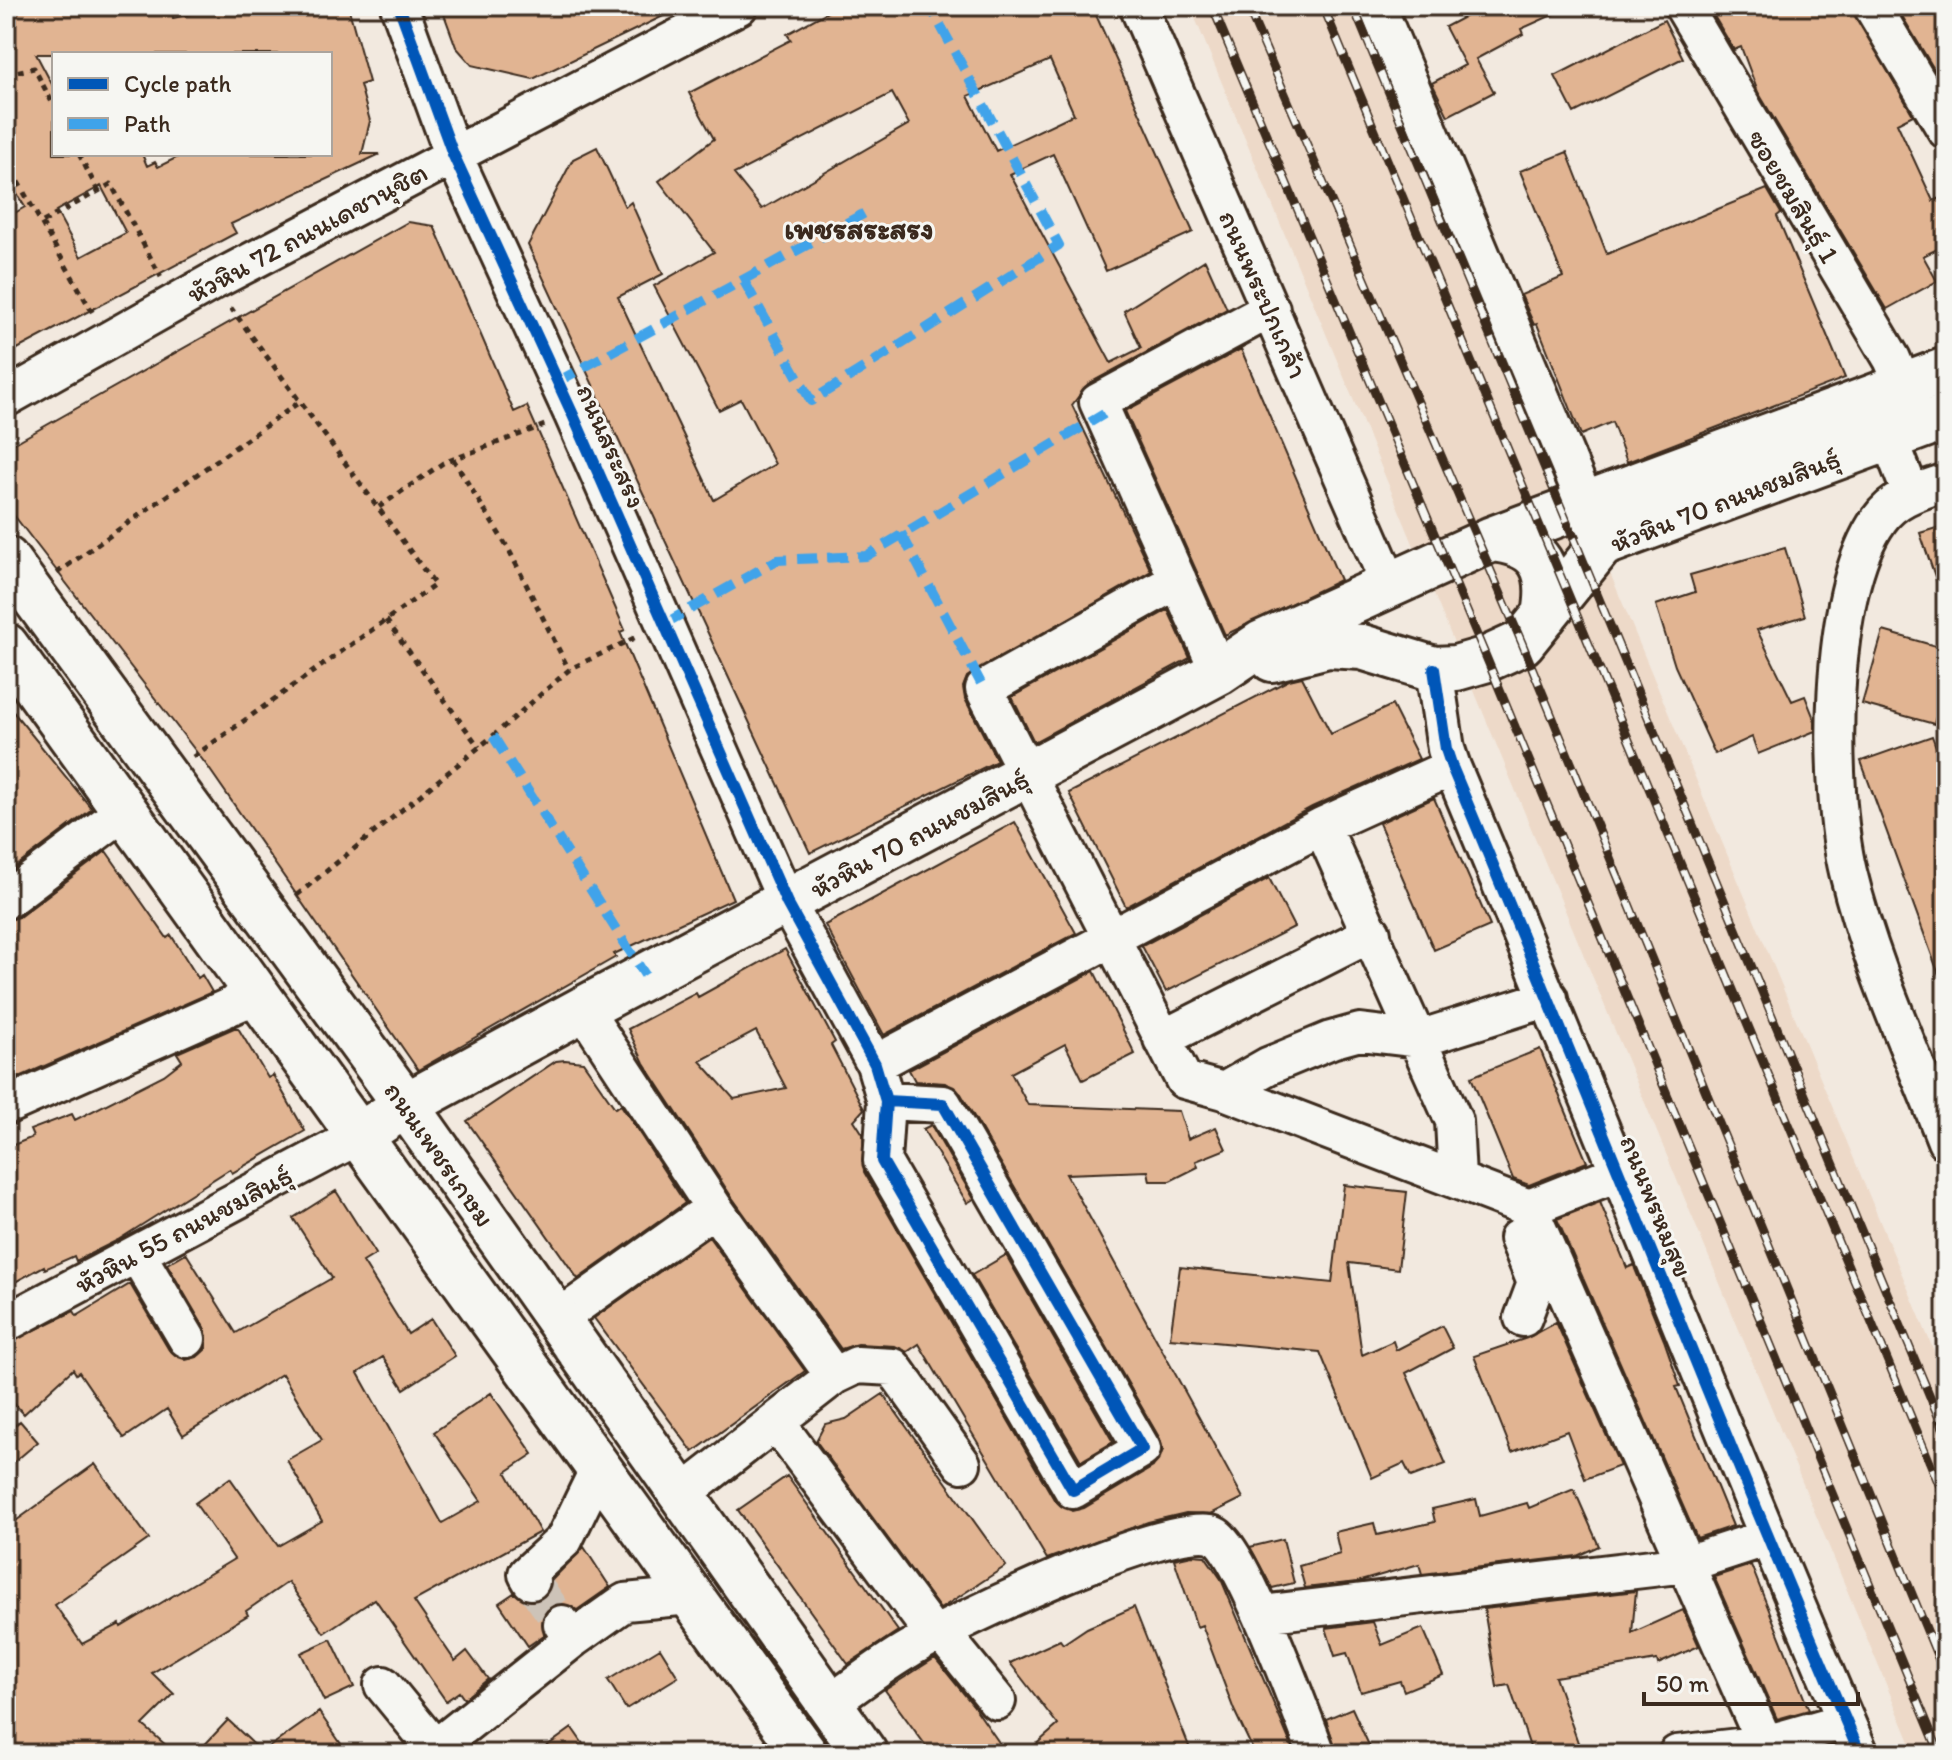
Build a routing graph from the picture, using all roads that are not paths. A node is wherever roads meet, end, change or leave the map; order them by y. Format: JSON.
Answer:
{"nodes":[{"id":1,"x":399,"y":6,"type":"edge"},
{"id":2,"x":739,"y":6,"type":"edge"},
{"id":3,"x":1138,"y":6,"type":"edge"},
{"id":4,"x":1377,"y":6,"type":"edge"},
{"id":5,"x":1683,"y":6,"type":"edge"},
{"id":6,"x":1872,"y":6,"type":"edge"},
{"id":7,"x":1946,"y":130,"type":"edge"},
{"id":8,"x":453,"y":154,"type":"junction"},
{"id":9,"x":1271,"y":309,"type":"junction"},
{"id":10,"x":1946,"y":370,"type":"edge"},
{"id":11,"x":1904,"y":385,"type":"junction"},
{"id":12,"x":6,"y":398,"type":"edge"},
{"id":13,"x":1918,"y":427,"type":"edge"},
{"id":14,"x":1946,"y":482,"type":"edge"},
{"id":15,"x":1911,"y":494,"type":"junction"},
{"id":16,"x":1586,"y":504,"type":"junction"},
{"id":17,"x":1492,"y":539,"type":"junction"},
{"id":18,"x":1602,"y":544,"type":"junction"},
{"id":19,"x":18,"y":576,"type":"edge"},
{"id":20,"x":1178,"y":580,"type":"junction"},
{"id":21,"x":1389,"y":583,"type":"junction"},
{"id":22,"x":1545,"y":615,"type":"junction"},
{"id":23,"x":6,"y":646,"type":"edge"},
{"id":24,"x":1421,"y":665,"type":"junction"},
{"id":25,"x":1219,"y":672,"type":"junction"},
{"id":26,"x":1452,"y":767,"type":"junction"},
{"id":27,"x":1027,"y":776,"type":"junction"},
{"id":28,"x":123,"y":812,"type":"junction"},
{"id":29,"x":1322,"y":826,"type":"junction"},
{"id":30,"x":6,"y":900,"type":"edge"},
{"id":31,"x":787,"y":903,"type":"junction"},
{"id":32,"x":1372,"y":933,"type":"junction"},
{"id":33,"x":1109,"y":937,"type":"junction"},
{"id":34,"x":256,"y":995,"type":"junction"},
{"id":35,"x":1549,"y":998,"type":"junction"},
{"id":36,"x":583,"y":1009,"type":"junction"},
{"id":37,"x":1162,"y":1039,"type":"junction"},
{"id":38,"x":1419,"y":1039,"type":"junction"},
{"id":39,"x":875,"y":1064,"type":"junction"},
{"id":40,"x":1224,"y":1091,"type":"junction"},
{"id":41,"x":886,"y":1101,"type":"junction"},
{"id":42,"x":406,"y":1105,"type":"junction"},
{"id":43,"x":6,"y":1106,"type":"edge"},
{"id":44,"x":360,"y":1135,"type":"junction"},
{"id":45,"x":1946,"y":1141,"type":"edge"},
{"id":46,"x":1617,"y":1173,"type":"junction"},
{"id":47,"x":1457,"y":1178,"type":"junction"},
{"id":48,"x":1516,"y":1202,"type":"junction"},
{"id":49,"x":714,"y":1208,"type":"junction"},
{"id":50,"x":137,"y":1254,"type":"junction"},
{"id":51,"x":1523,"y":1318,"type":"dead end"},
{"id":52,"x":556,"y":1320,"type":"junction"},
{"id":53,"x":6,"y":1323,"type":"edge"},
{"id":54,"x":187,"y":1339,"type":"dead end"},
{"id":55,"x":834,"y":1376,"type":"junction"},
{"id":56,"x":776,"y":1422,"type":"junction"},
{"id":57,"x":962,"y":1464,"type":"dead end"},
{"id":58,"x":599,"y":1468,"type":"junction"},
{"id":59,"x":680,"y":1496,"type":"junction"},
{"id":60,"x":1769,"y":1537,"type":"junction"},
{"id":61,"x":1686,"y":1564,"type":"junction"},
{"id":62,"x":531,"y":1581,"type":"dead end"},
{"id":63,"x":691,"y":1596,"type":"junction"},
{"id":64,"x":1261,"y":1614,"type":"junction"},
{"id":65,"x":937,"y":1634,"type":"junction"},
{"id":66,"x":383,"y":1685,"type":"dead end"},
{"id":67,"x":997,"y":1701,"type":"dead end"},
{"id":68,"x":829,"y":1704,"type":"junction"},
{"id":69,"x":1846,"y":1721,"type":"junction"},
{"id":70,"x":1765,"y":1744,"type":"junction"},
{"id":71,"x":805,"y":1754,"type":"edge"},
{"id":72,"x":865,"y":1754,"type":"edge"},
{"id":73,"x":1317,"y":1754,"type":"edge"},
{"id":74,"x":1677,"y":1754,"type":"edge"},
{"id":75,"x":1860,"y":1754,"type":"edge"}],
"edges":[{"from":1,"to":8,"type":"street","name":"ถนนสระสรง"},
{"from":2,"to":8,"type":"street","name":"หัวหิน 72 ถนนเดชานุชิต"},
{"from":3,"to":9,"type":"street","name":"ถนนพระปกเกล้า"},
{"from":4,"to":16,"type":"street"},
{"from":5,"to":11,"type":"street","name":"ซอยชมสินธุ์ 1"},
{"from":6,"to":7,"type":"street"},
{"from":8,"to":12,"type":"street","name":"หัวหิน 72 ถนนเดชานุชิต"},
{"from":8,"to":31,"type":"street","name":"ถนนสระสรง"},
{"from":9,"to":20,"type":"street"},
{"from":9,"to":21,"type":"street","name":"ถนนพระปกเกล้า"},
{"from":10,"to":11,"type":"main road","name":"หัวหิน 70 ถนนชมสินธุ์"},
{"from":11,"to":13,"type":"street","name":"ซอยชมสินธุ์ 1"},
{"from":11,"to":16,"type":"main road","name":"หัวหิน 70 ถนนชมสินธุ์"},
{"from":13,"to":15,"type":"street","name":"ซอยชมสินธุ์ 1"},
{"from":13,"to":18,"type":"main road","name":"หัวหิน 70 ถนนชมสินธุ์"},
{"from":14,"to":15,"type":"street"},
{"from":15,"to":45,"type":"street"},
{"from":16,"to":17,"type":"main road","name":"หัวหิน 70 ถนนชมสินธุ์"},
{"from":16,"to":18,"type":"street"},
{"from":17,"to":21,"type":"main road","name":"หัวหิน 70 ถนนชมสินธุ์"},
{"from":17,"to":22,"type":"main road"},
{"from":18,"to":22,"type":"main road","name":"หัวหิน 70 ถนนชมสินธุ์"},
{"from":19,"to":42,"type":"main road","name":"ถนนเพชรเกษม"},
{"from":20,"to":25,"type":"street"},
{"from":20,"to":27,"type":"street"},
{"from":21,"to":24,"type":"main road"},
{"from":21,"to":25,"type":"main road","name":"หัวหิน 70 ถนนชมสินธุ์"},
{"from":22,"to":24,"type":"main road","name":"หัวหิน 70 ถนนชมสินธุ์"},
{"from":23,"to":28,"type":"main road","name":"ถนนเพชรเกษม"},
{"from":24,"to":25,"type":"main road","name":"หัวหิน 70 ถนนชมสินธุ์"},
{"from":24,"to":26,"type":"street","name":"ถนนพรหมสุข"},
{"from":25,"to":27,"type":"main road","name":"หัวหิน 70 ถนนชมสินธุ์"},
{"from":26,"to":29,"type":"street"},
{"from":26,"to":35,"type":"street","name":"ถนนพรหมสุข"},
{"from":27,"to":31,"type":"main road","name":"หัวหิน 70 ถนนชมสินธุ์"},
{"from":27,"to":33,"type":"street"},
{"from":28,"to":30,"type":"street"},
{"from":28,"to":34,"type":"main road","name":"ถนนเพชรเกษม"},
{"from":29,"to":32,"type":"street"},
{"from":29,"to":33,"type":"street"},
{"from":31,"to":36,"type":"main road","name":"หัวหิน 70 ถนนชมสินธุ์"},
{"from":31,"to":39,"type":"street","name":"ถนนสระสรง"},
{"from":32,"to":37,"type":"street"},
{"from":32,"to":38,"type":"street"},
{"from":33,"to":37,"type":"street"},
{"from":33,"to":39,"type":"street"},
{"from":34,"to":43,"type":"street"},
{"from":34,"to":44,"type":"main road","name":"ถนนเพชรเกษม"},
{"from":35,"to":38,"type":"street"},
{"from":35,"to":46,"type":"street","name":"ถนนพรหมสุข"},
{"from":36,"to":42,"type":"main road","name":"หัวหิน 70 ถนนชมสินธุ์"},
{"from":36,"to":49,"type":"street"},
{"from":37,"to":40,"type":"street"},
{"from":38,"to":40,"type":"street"},
{"from":38,"to":47,"type":"street"},
{"from":39,"to":41,"type":"street","name":"ถนนสระสรง"},
{"from":40,"to":47,"type":"street"},
{"from":41,"to":41,"type":"street"},
{"from":42,"to":44,"type":"main road","name":"หัวหิน 70 ถนนชมสินธุ์"},
{"from":42,"to":52,"type":"main road","name":"ถนนเพชรเกษม"},
{"from":44,"to":50,"type":"street","name":"หัวหิน 55 ถนนชมสินธุ์"},
{"from":44,"to":58,"type":"main road","name":"ถนนเพชรเกษม"},
{"from":46,"to":48,"type":"street"},
{"from":46,"to":60,"type":"street","name":"ถนนพรหมสุข"},
{"from":47,"to":48,"type":"street"},
{"from":48,"to":51,"type":"street"},
{"from":48,"to":61,"type":"street"},
{"from":49,"to":52,"type":"street"},
{"from":49,"to":55,"type":"street"},
{"from":50,"to":53,"type":"street","name":"หัวหิน 55 ถนนชมสินธุ์"},
{"from":50,"to":54,"type":"street"},
{"from":52,"to":59,"type":"main road","name":"ถนนเพชรเกษม"},
{"from":55,"to":56,"type":"street"},
{"from":55,"to":57,"type":"street"},
{"from":56,"to":59,"type":"street"},
{"from":56,"to":65,"type":"street"},
{"from":58,"to":62,"type":"street"},
{"from":58,"to":63,"type":"main road","name":"ถนนเพชรเกษม"},
{"from":59,"to":68,"type":"main road","name":"ถนนเพชรเกษม"},
{"from":60,"to":61,"type":"street"},
{"from":60,"to":69,"type":"street","name":"ถนนพรหมสุข"},
{"from":61,"to":64,"type":"street"},
{"from":61,"to":70,"type":"street"},
{"from":63,"to":66,"type":"street"},
{"from":63,"to":71,"type":"main road","name":"ถนนเพชรเกษม"},
{"from":64,"to":65,"type":"street"},
{"from":64,"to":73,"type":"street"},
{"from":65,"to":67,"type":"street"},
{"from":65,"to":68,"type":"street"},
{"from":68,"to":72,"type":"main road","name":"ถนนเพชรเกษม"},
{"from":69,"to":70,"type":"street"},
{"from":69,"to":75,"type":"street","name":"ถนนพรหมสุข"},
{"from":70,"to":74,"type":"street"}]}
